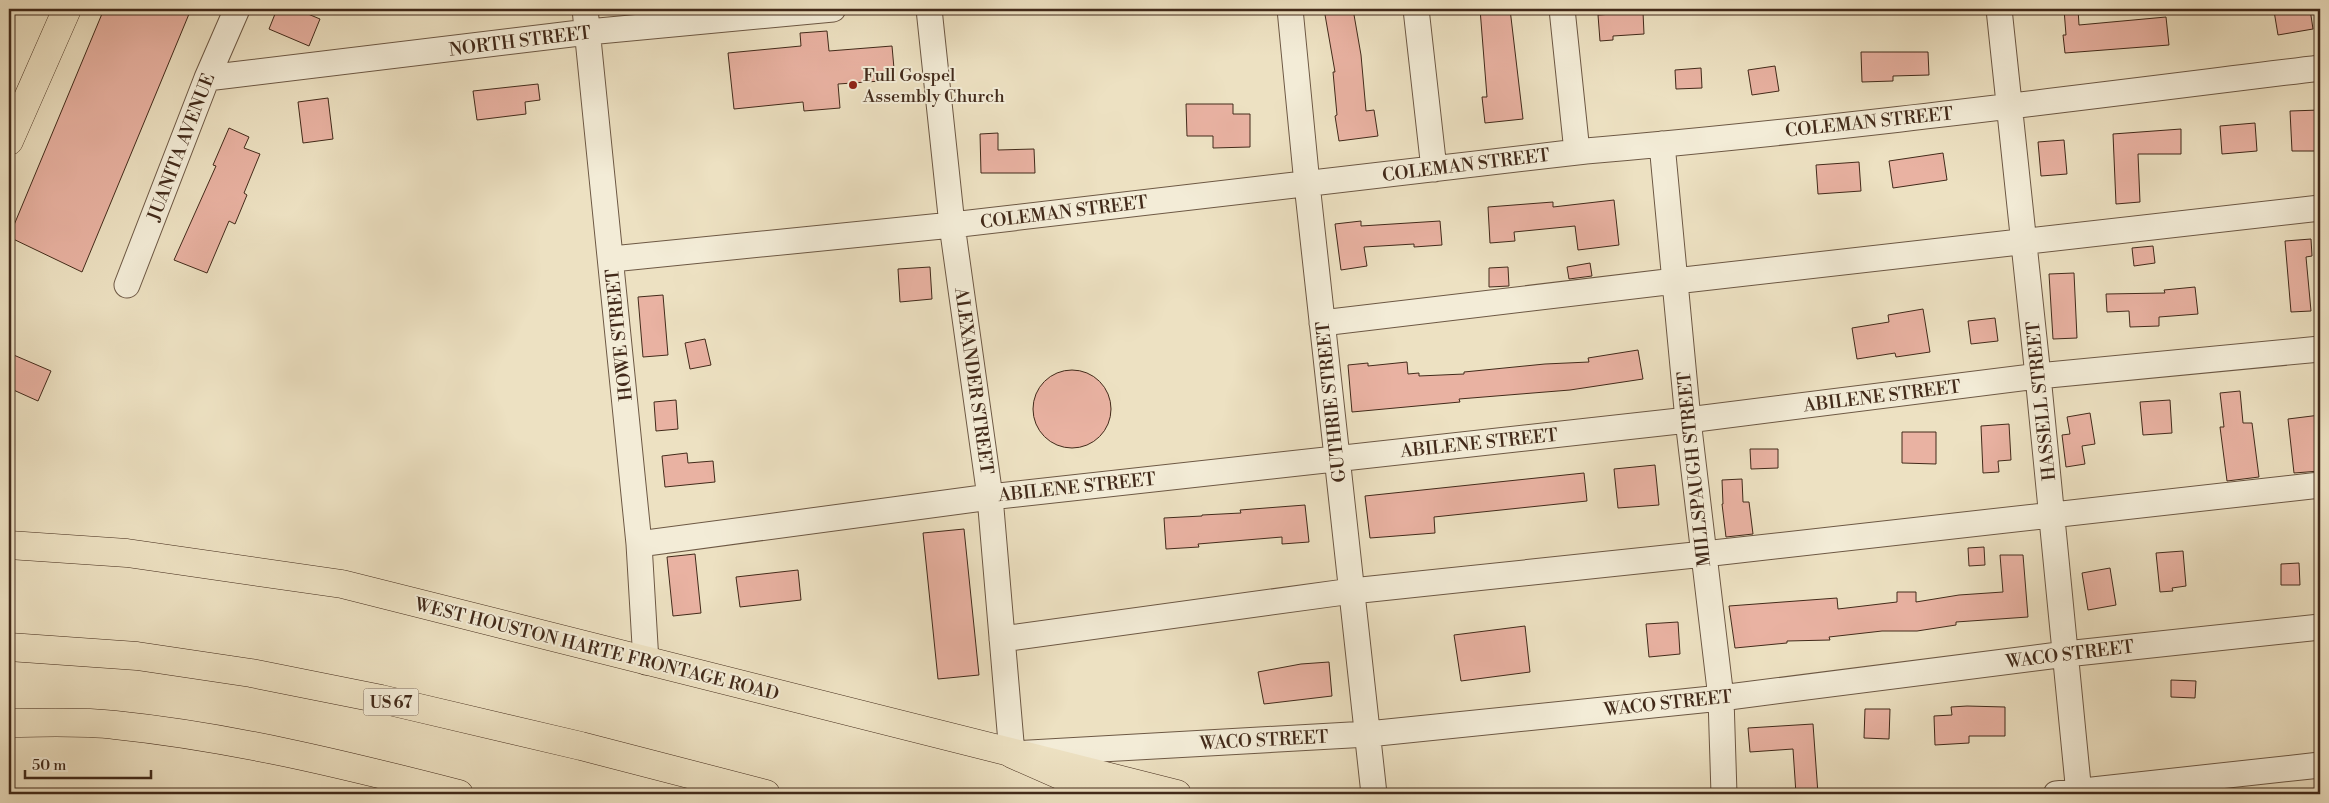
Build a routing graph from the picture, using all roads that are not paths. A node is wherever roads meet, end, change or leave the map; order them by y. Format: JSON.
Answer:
{"nodes":[{"id":1,"x":66,"y":9,"type":"edge"},
{"id":2,"x":237,"y":9,"type":"edge"},
{"id":3,"x":833,"y":9,"type":"edge"},
{"id":4,"x":929,"y":9,"type":"edge"},
{"id":5,"x":1290,"y":9,"type":"edge"},
{"id":6,"x":1416,"y":9,"type":"edge"},
{"id":7,"x":1562,"y":9,"type":"edge"},
{"id":8,"x":1998,"y":9,"type":"edge"},
{"id":9,"x":587,"y":21,"type":"edge"},
{"id":10,"x":2320,"y":68,"type":"edge"},
{"id":11,"x":207,"y":78,"type":"junction"},
{"id":12,"x":2010,"y":106,"type":"junction"},
{"id":13,"x":9,"y":141,"type":"edge"},
{"id":14,"x":1662,"y":144,"type":"junction"},
{"id":15,"x":1577,"y":152,"type":"junction"},
{"id":16,"x":1434,"y":169,"type":"junction"},
{"id":17,"x":1307,"y":184,"type":"junction"},
{"id":18,"x":2320,"y":208,"type":"edge"},
{"id":19,"x":952,"y":225,"type":"junction"},
{"id":20,"x":2024,"y":242,"type":"junction"},
{"id":21,"x":612,"y":259,"type":"junction"},
{"id":22,"x":1675,"y":281,"type":"junction"},
{"id":23,"x":126,"y":286,"type":"dead end"},
{"id":24,"x":1322,"y":323,"type":"junction"},
{"id":25,"x":2320,"y":349,"type":"edge"},
{"id":26,"x":2038,"y":376,"type":"junction"},
{"id":27,"x":1688,"y":420,"type":"junction"},
{"id":28,"x":1338,"y":459,"type":"junction"},
{"id":29,"x":2320,"y":485,"type":"edge"},
{"id":30,"x":990,"y":497,"type":"junction"},
{"id":31,"x":2052,"y":514,"type":"junction"},
{"id":32,"x":639,"y":544,"type":"junction"},
{"id":33,"x":9,"y":545,"type":"edge"},
{"id":34,"x":1704,"y":554,"type":"junction"},
{"id":35,"x":1352,"y":591,"type":"junction"},
{"id":36,"x":2320,"y":627,"type":"edge"},
{"id":37,"x":1002,"y":639,"type":"junction"},
{"id":38,"x":9,"y":647,"type":"edge"},
{"id":39,"x":2066,"y":654,"type":"junction"},
{"id":40,"x":646,"y":662,"type":"junction"},
{"id":41,"x":1721,"y":698,"type":"junction"},
{"id":42,"x":9,"y":723,"type":"edge"},
{"id":43,"x":1368,"y":734,"type":"junction"},
{"id":44,"x":1012,"y":754,"type":"junction"},
{"id":45,"x":2320,"y":765,"type":"edge"},
{"id":46,"x":2071,"y":793,"type":"edge"},
{"id":47,"x":459,"y":794,"type":"edge"},
{"id":48,"x":766,"y":794,"type":"edge"},
{"id":49,"x":1103,"y":794,"type":"edge"},
{"id":50,"x":1177,"y":794,"type":"edge"},
{"id":51,"x":1374,"y":794,"type":"edge"},
{"id":52,"x":1724,"y":794,"type":"edge"}],
"edges":[{"from":1,"to":13,"type":"main road"},
{"from":2,"to":11,"type":"street","name":"JUANITA AVENUE"},
{"from":3,"to":9,"type":"street","name":"NORTH STREET"},
{"from":4,"to":19,"type":"street","name":"ALEXANDER STREET"},
{"from":5,"to":17,"type":"street","name":"GUTHRIE STREET"},
{"from":6,"to":16,"type":"street"},
{"from":7,"to":15,"type":"street"},
{"from":8,"to":12,"type":"street","name":"HASSELL STREET"},
{"from":9,"to":11,"type":"street","name":"NORTH STREET"},
{"from":9,"to":21,"type":"street","name":"HOWE STREET"},
{"from":10,"to":12,"type":"street","name":"COLEMAN STREET"},
{"from":11,"to":23,"type":"street","name":"JUANITA AVENUE"},
{"from":12,"to":14,"type":"street","name":"COLEMAN STREET"},
{"from":12,"to":20,"type":"street","name":"HASSELL STREET"},
{"from":14,"to":15,"type":"street","name":"COLEMAN STREET"},
{"from":14,"to":22,"type":"street","name":"MILLSPAUGH STREET"},
{"from":15,"to":16,"type":"street","name":"COLEMAN STREET"},
{"from":16,"to":17,"type":"street","name":"COLEMAN STREET"},
{"from":17,"to":19,"type":"street","name":"COLEMAN STREET"},
{"from":17,"to":24,"type":"street","name":"GUTHRIE STREET"},
{"from":18,"to":20,"type":"street"},
{"from":19,"to":21,"type":"street","name":"COLEMAN STREET"},
{"from":19,"to":30,"type":"street","name":"ALEXANDER STREET"},
{"from":20,"to":22,"type":"street"},
{"from":20,"to":26,"type":"street","name":"HASSELL STREET"},
{"from":21,"to":32,"type":"street","name":"HOWE STREET"},
{"from":22,"to":24,"type":"street"},
{"from":22,"to":27,"type":"street","name":"MILLSPAUGH STREET"},
{"from":24,"to":28,"type":"street","name":"GUTHRIE STREET"},
{"from":25,"to":26,"type":"street","name":"ABILENE STREET"},
{"from":26,"to":27,"type":"street","name":"ABILENE STREET"},
{"from":26,"to":31,"type":"street","name":"HASSELL STREET"},
{"from":27,"to":28,"type":"street","name":"ABILENE STREET"},
{"from":27,"to":34,"type":"street","name":"MILLSPAUGH STREET"},
{"from":28,"to":30,"type":"street","name":"ABILENE STREET"},
{"from":28,"to":35,"type":"street","name":"GUTHRIE STREET"},
{"from":29,"to":31,"type":"street"},
{"from":30,"to":32,"type":"street","name":"ABILENE STREET"},
{"from":30,"to":37,"type":"street","name":"ALEXANDER STREET"},
{"from":31,"to":34,"type":"street"},
{"from":31,"to":39,"type":"street","name":"HASSELL STREET"},
{"from":32,"to":40,"type":"street","name":"HOWE STREET"},
{"from":33,"to":40,"type":"main road","name":"WEST HOUSTON HARTE FRONTAGE ROAD"},
{"from":34,"to":35,"type":"street"},
{"from":34,"to":41,"type":"street","name":"MILLSPAUGH STREET"},
{"from":35,"to":37,"type":"street"},
{"from":35,"to":43,"type":"street","name":"GUTHRIE STREET"},
{"from":36,"to":39,"type":"street","name":"WACO STREET"},
{"from":37,"to":44,"type":"street","name":"ALEXANDER STREET"},
{"from":38,"to":48,"type":"main road","number":"US 67"},
{"from":39,"to":41,"type":"street","name":"WACO STREET"},
{"from":39,"to":46,"type":"street","name":"HASSELL STREET"},
{"from":40,"to":44,"type":"main road","name":"WEST HOUSTON HARTE FRONTAGE ROAD"},
{"from":41,"to":43,"type":"street","name":"WACO STREET"},
{"from":41,"to":52,"type":"street","name":"MILLSPAUGH STREET"},
{"from":42,"to":47,"type":"main road"},
{"from":43,"to":44,"type":"street","name":"WACO STREET"},
{"from":43,"to":51,"type":"street","name":"GUTHRIE STREET"},
{"from":44,"to":49,"type":"main road"},
{"from":44,"to":50,"type":"main road","name":"WEST HOUSTON HARTE FRONTAGE ROAD"},
{"from":45,"to":46,"type":"street"}]}
